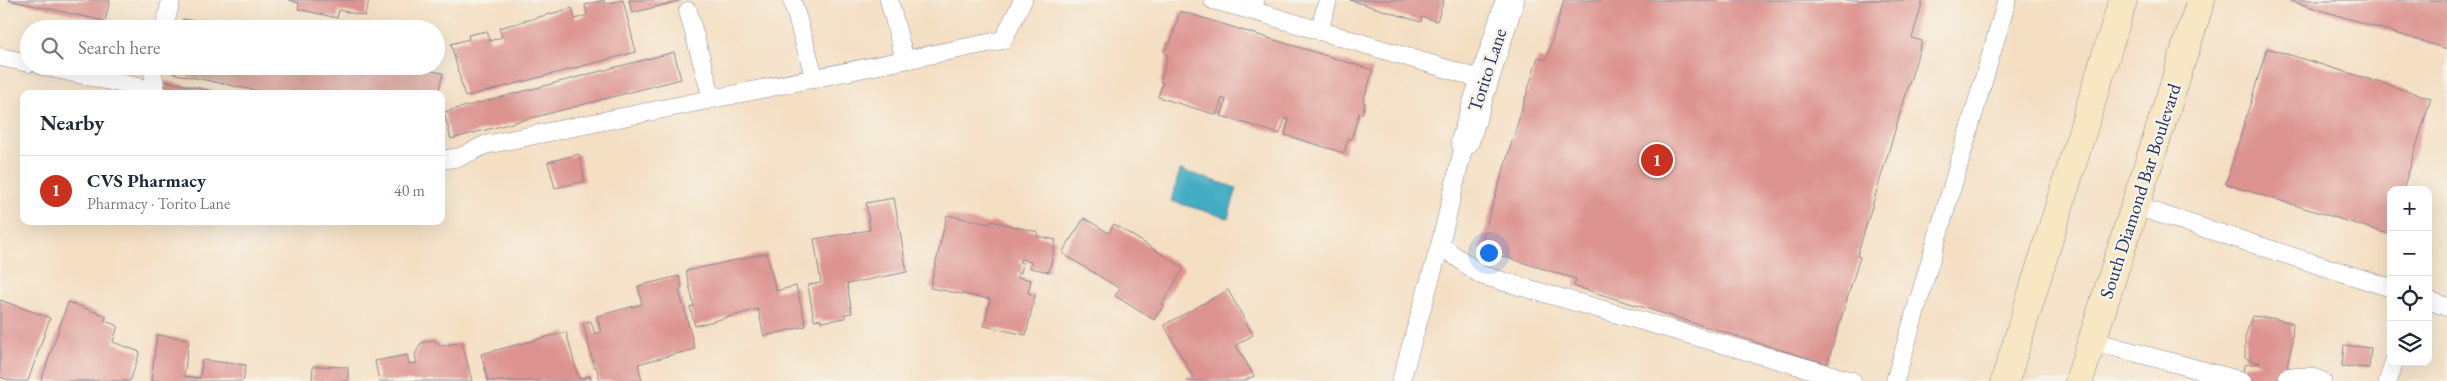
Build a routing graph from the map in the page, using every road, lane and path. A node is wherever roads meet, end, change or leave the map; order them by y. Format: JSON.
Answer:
{"nodes":[{"id":1,"x":171,"y":0,"type":"edge"},
{"id":2,"x":792,"y":0,"type":"edge"},
{"id":3,"x":889,"y":0,"type":"edge"},
{"id":4,"x":1023,"y":0,"type":"edge"},
{"id":5,"x":1213,"y":0,"type":"edge"},
{"id":6,"x":1328,"y":0,"type":"edge"},
{"id":7,"x":1510,"y":0,"type":"edge"},
{"id":8,"x":2007,"y":0,"type":"edge"},
{"id":9,"x":2123,"y":0,"type":"edge"},
{"id":10,"x":2201,"y":0,"type":"edge"},
{"id":11,"x":1254,"y":6,"type":"edge"},
{"id":12,"x":688,"y":10,"type":"dead end"},
{"id":13,"x":166,"y":20,"type":"edge"},
{"id":14,"x":1319,"y":31,"type":"junction"},
{"id":15,"x":0,"y":57,"type":"edge"},
{"id":16,"x":905,"y":60,"type":"junction"},
{"id":17,"x":20,"y":62,"type":"edge"},
{"id":18,"x":81,"y":75,"type":"edge"},
{"id":19,"x":153,"y":75,"type":"edge"},
{"id":20,"x":815,"y":78,"type":"junction"},
{"id":21,"x":1484,"y":80,"type":"junction"},
{"id":22,"x":147,"y":90,"type":"edge"},
{"id":23,"x":156,"y":90,"type":"edge"},
{"id":24,"x":712,"y":99,"type":"junction"},
{"id":25,"x":1465,"y":141,"type":"joint"},
{"id":26,"x":445,"y":160,"type":"edge"},
{"id":27,"x":2135,"y":206,"type":"junction"},
{"id":28,"x":1440,"y":245,"type":"junction"},
{"id":29,"x":2387,"y":287,"type":"edge"},
{"id":30,"x":2432,"y":301,"type":"edge"},
{"id":31,"x":2447,"y":307,"type":"edge"},
{"id":32,"x":2092,"y":341,"type":"junction"},
{"id":33,"x":2393,"y":366,"type":"edge"},
{"id":34,"x":2288,"y":377,"type":"dead end"},
{"id":35,"x":1401,"y":381,"type":"edge"},
{"id":36,"x":1852,"y":381,"type":"edge"},
{"id":37,"x":1895,"y":381,"type":"edge"},
{"id":38,"x":2005,"y":381,"type":"edge"},
{"id":39,"x":2079,"y":381,"type":"edge"},
{"id":40,"x":2242,"y":381,"type":"edge"},
{"id":41,"x":2322,"y":381,"type":"edge"},
{"id":42,"x":2388,"y":381,"type":"edge"}],
"edges":[{"from":1,"to":13,"type":"lane"},
{"from":2,"to":20,"type":"lane"},
{"from":3,"to":16,"type":"lane"},
{"from":4,"to":16,"type":"lane"},
{"from":5,"to":11,"type":"lane"},
{"from":6,"to":14,"type":"lane"},
{"from":7,"to":21,"type":"street","name":"Torito Lane"},
{"from":8,"to":37,"type":"lane"},
{"from":9,"to":38,"type":"main road"},
{"from":10,"to":27,"type":"main road","name":"South Diamond Bar Boulevard"},
{"from":11,"to":14,"type":"lane"},
{"from":12,"to":24,"type":"lane"},
{"from":14,"to":21,"type":"lane"},
{"from":15,"to":17,"type":"lane"},
{"from":16,"to":20,"type":"lane"},
{"from":18,"to":22,"type":"lane"},
{"from":19,"to":23,"type":"lane"},
{"from":20,"to":24,"type":"lane"},
{"from":21,"to":25,"type":"street","name":"Torito Lane"},
{"from":24,"to":26,"type":"lane"},
{"from":25,"to":28,"type":"lane"},
{"from":27,"to":29,"type":"lane"},
{"from":27,"to":32,"type":"main road","name":"South Diamond Bar Boulevard"},
{"from":28,"to":35,"type":"lane"},
{"from":28,"to":36,"type":"lane"},
{"from":30,"to":31,"type":"lane"},
{"from":32,"to":39,"type":"main road","name":"South Diamond Bar Boulevard"},
{"from":32,"to":40,"type":"lane"},
{"from":33,"to":42,"type":"lane"},
{"from":34,"to":41,"type":"lane"}]}
